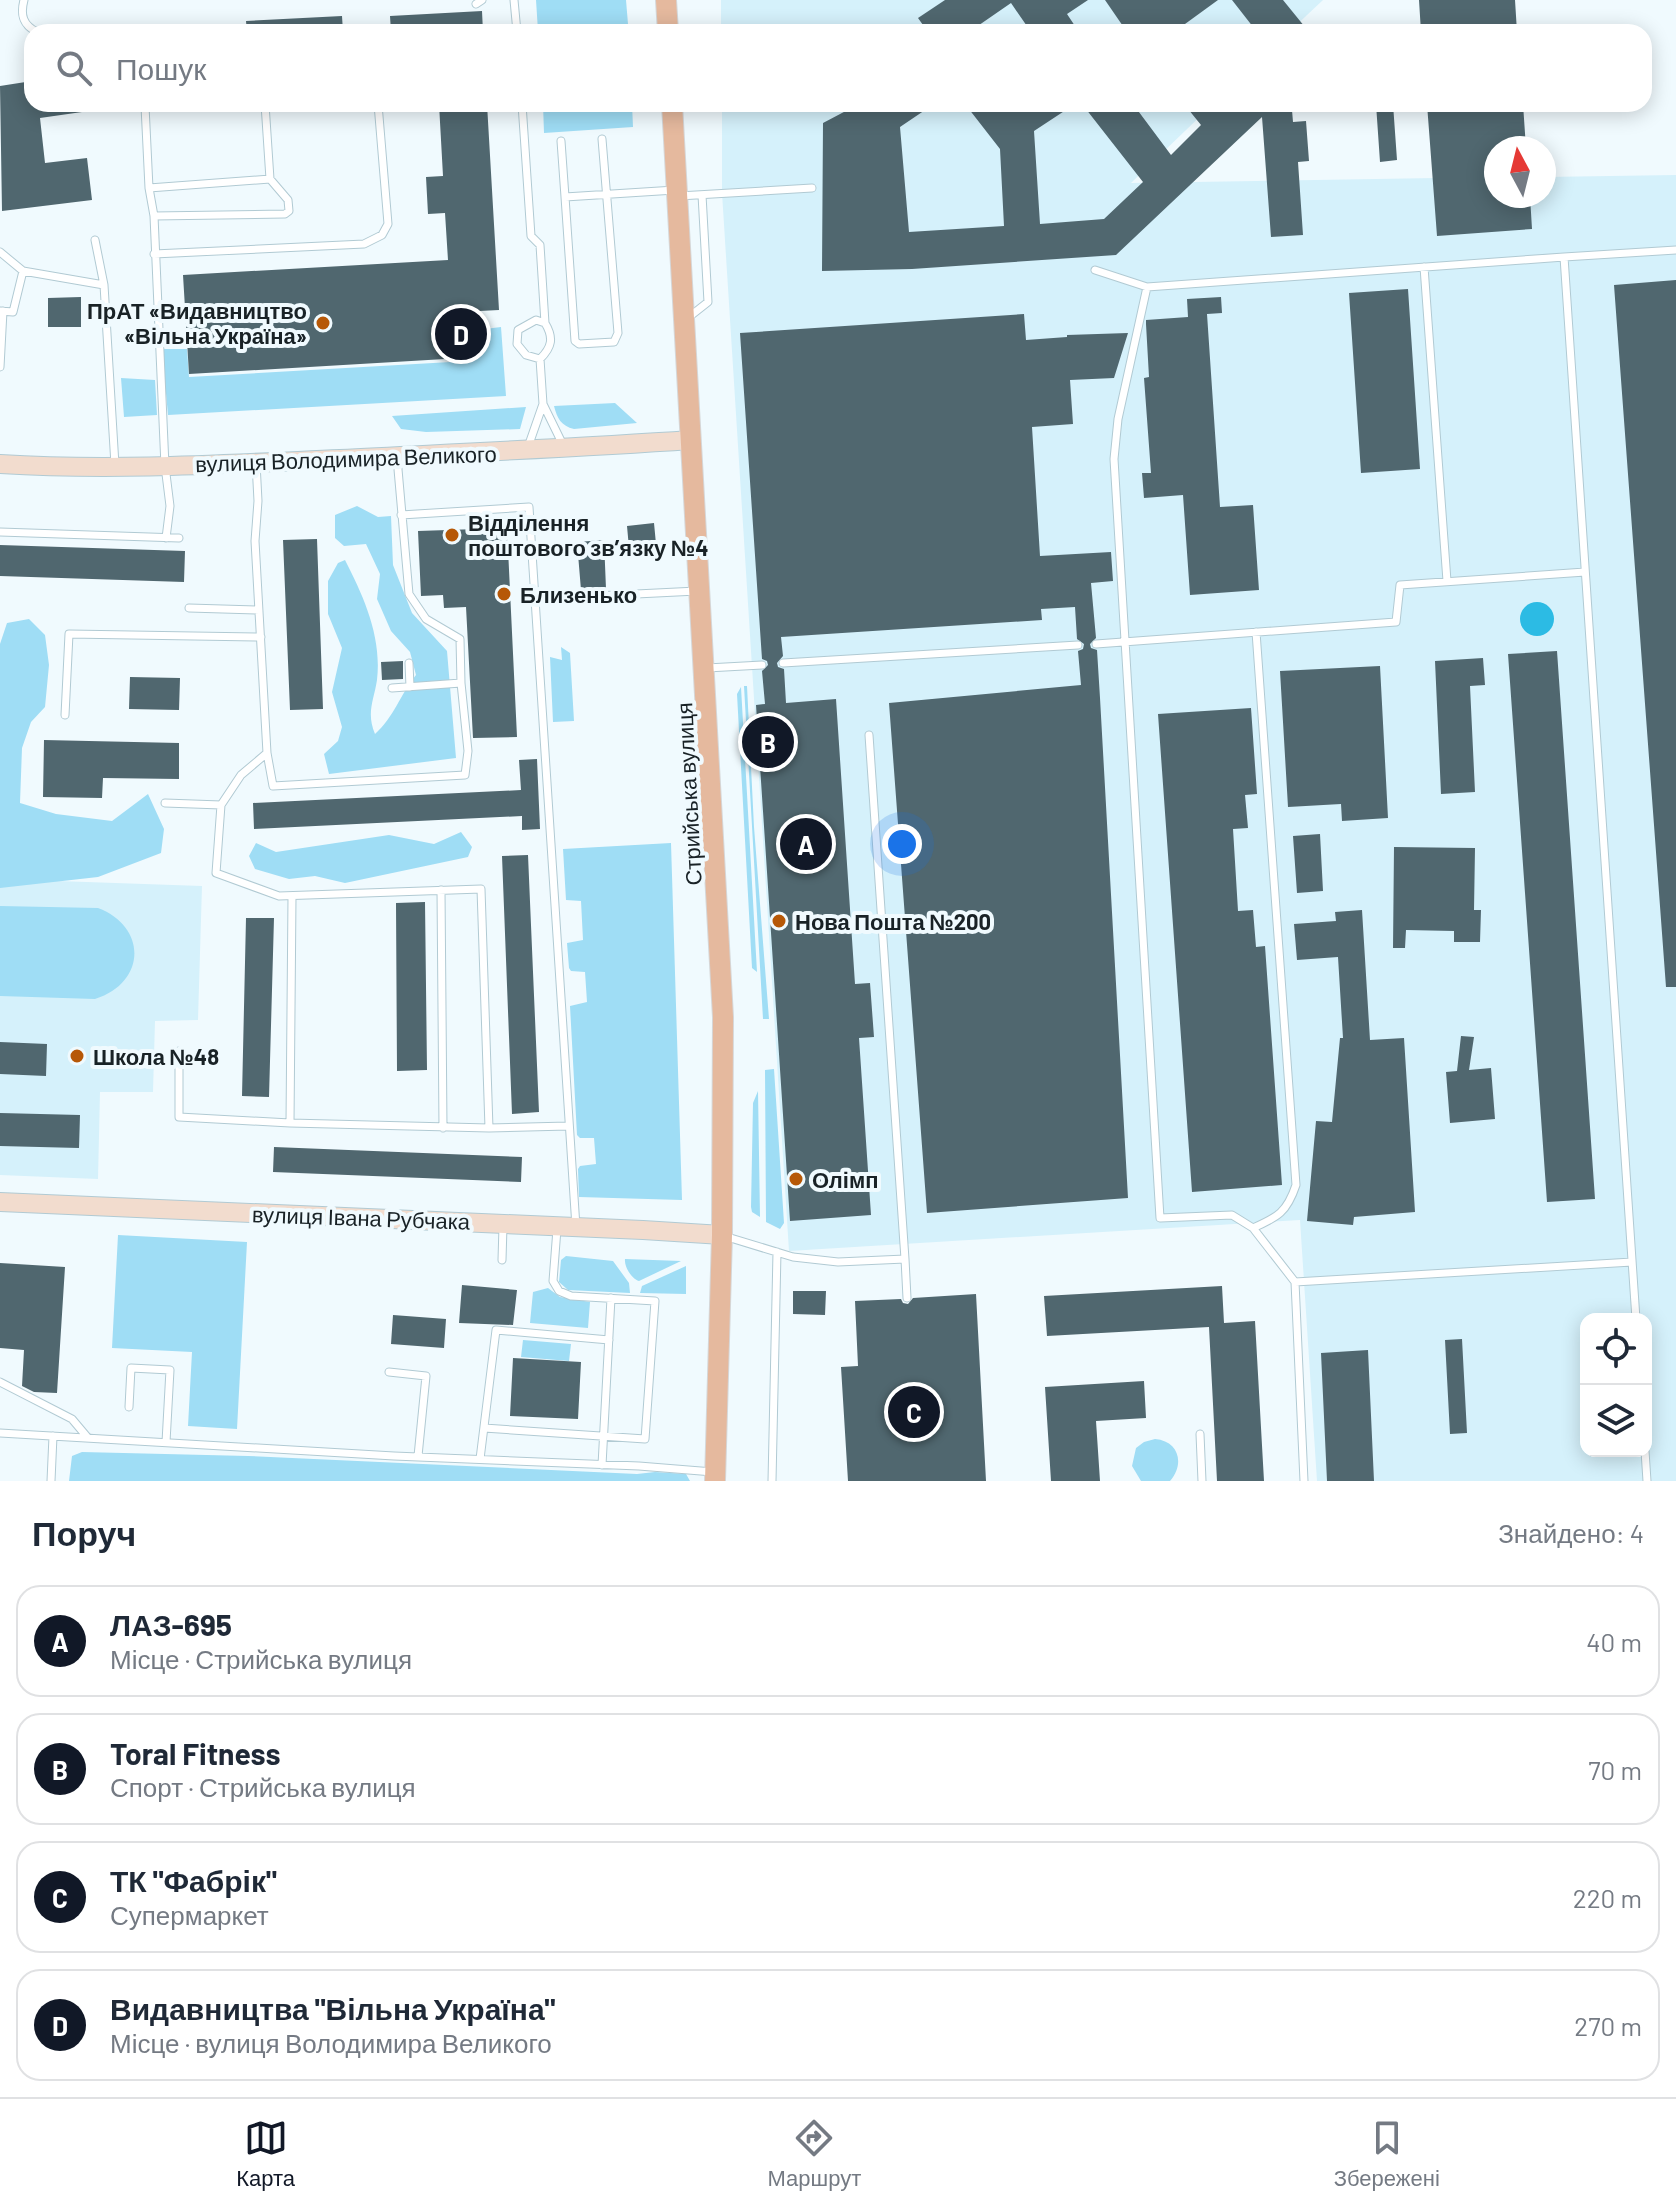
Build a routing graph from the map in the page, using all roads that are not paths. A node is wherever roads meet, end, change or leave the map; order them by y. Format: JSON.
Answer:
{"nodes":[{"id":1,"x":24,"y":0,"type":"edge"},
{"id":2,"x":514,"y":0,"type":"edge"},
{"id":3,"x":666,"y":0,"type":"edge"},
{"id":4,"x":26,"y":24,"type":"edge"},
{"id":5,"x":516,"y":24,"type":"edge"},
{"id":6,"x":668,"y":24,"type":"edge"},
{"id":7,"x":145,"y":112,"type":"edge"},
{"id":8,"x":266,"y":112,"type":"edge"},
{"id":9,"x":379,"y":112,"type":"edge"},
{"id":10,"x":523,"y":112,"type":"edge"},
{"id":11,"x":672,"y":112,"type":"edge"},
{"id":12,"x":602,"y":139,"type":"dead end"},
{"id":13,"x":561,"y":141,"type":"dead end"},
{"id":14,"x":270,"y":179,"type":"junction"},
{"id":15,"x":149,"y":188,"type":"junction"},
{"id":16,"x":812,"y":188,"type":"dead end"},
{"id":17,"x":677,"y":193,"type":"junction"},
{"id":18,"x":606,"y":194,"type":"junction"},
{"id":19,"x":702,"y":195,"type":"junction"},
{"id":20,"x":565,"y":197,"type":"junction"},
{"id":21,"x":154,"y":216,"type":"junction"},
{"id":22,"x":95,"y":240,"type":"dead end"},
{"id":23,"x":1676,"y":250,"type":"edge"},
{"id":24,"x":0,"y":252,"type":"edge"},
{"id":25,"x":154,"y":254,"type":"junction"},
{"id":26,"x":1564,"y":257,"type":"junction"},
{"id":27,"x":1424,"y":267,"type":"junction"},
{"id":28,"x":1095,"y":270,"type":"dead end"},
{"id":29,"x":23,"y":271,"type":"junction"},
{"id":30,"x":104,"y":285,"type":"junction"},
{"id":31,"x":1147,"y":287,"type":"junction"},
{"id":32,"x":2,"y":311,"type":"edge"},
{"id":33,"x":684,"y":321,"type":"junction"},
{"id":34,"x":545,"y":323,"type":"junction"},
{"id":35,"x":540,"y":359,"type":"junction"},
{"id":36,"x":0,"y":367,"type":"edge"},
{"id":37,"x":543,"y":404,"type":"junction"},
{"id":38,"x":691,"y":440,"type":"junction"},
{"id":39,"x":565,"y":448,"type":"junction"},
{"id":40,"x":526,"y":450,"type":"junction"},
{"id":41,"x":397,"y":456,"type":"junction"},
{"id":42,"x":256,"y":463,"type":"junction"},
{"id":43,"x":0,"y":464,"type":"edge"},
{"id":44,"x":165,"y":466,"type":"junction"},
{"id":45,"x":115,"y":467,"type":"junction"},
{"id":46,"x":401,"y":515,"type":"junction"},
{"id":47,"x":0,"y":532,"type":"edge"},
{"id":48,"x":166,"y":538,"type":"junction"},
{"id":49,"x":179,"y":538,"type":"dead end"},
{"id":50,"x":1585,"y":572,"type":"junction"},
{"id":51,"x":1447,"y":581,"type":"junction"},
{"id":52,"x":701,"y":591,"type":"junction"},
{"id":53,"x":535,"y":599,"type":"junction"},
{"id":54,"x":189,"y":608,"type":"dead end"},
{"id":55,"x":259,"y":610,"type":"junction"},
{"id":56,"x":1256,"y":632,"type":"junction"},
{"id":57,"x":261,"y":637,"type":"junction"},
{"id":58,"x":1125,"y":641,"type":"junction"},
{"id":59,"x":1096,"y":644,"type":"dead end"},
{"id":60,"x":1078,"y":645,"type":"dead end"},
{"id":61,"x":409,"y":663,"type":"dead end"},
{"id":62,"x":783,"y":663,"type":"dead end"},
{"id":63,"x":762,"y":665,"type":"dead end"},
{"id":64,"x":705,"y":668,"type":"junction"},
{"id":65,"x":461,"y":683,"type":"junction"},
{"id":66,"x":410,"y":687,"type":"junction"},
{"id":67,"x":392,"y":688,"type":"dead end"},
{"id":68,"x":65,"y":715,"type":"dead end"},
{"id":69,"x":869,"y":735,"type":"dead end"},
{"id":70,"x":267,"y":753,"type":"junction"},
{"id":71,"x":165,"y":803,"type":"dead end"},
{"id":72,"x":221,"y":805,"type":"junction"},
{"id":73,"x":441,"y":890,"type":"junction"},
{"id":74,"x":292,"y":897,"type":"junction"},
{"id":75,"x":179,"y":1051,"type":"dead end"},
{"id":76,"x":290,"y":1123,"type":"junction"},
{"id":77,"x":568,"y":1126,"type":"junction"},
{"id":78,"x":443,"y":1128,"type":"junction"},
{"id":79,"x":489,"y":1128,"type":"junction"},
{"id":80,"x":0,"y":1202,"type":"edge"},
{"id":81,"x":503,"y":1224,"type":"junction"},
{"id":82,"x":567,"y":1226,"type":"junction"},
{"id":83,"x":1253,"y":1228,"type":"junction"},
{"id":84,"x":722,"y":1235,"type":"junction"},
{"id":85,"x":777,"y":1252,"type":"junction"},
{"id":86,"x":905,"y":1259,"type":"junction"},
{"id":87,"x":502,"y":1260,"type":"dead end"},
{"id":88,"x":1632,"y":1262,"type":"junction"},
{"id":89,"x":1295,"y":1282,"type":"junction"},
{"id":90,"x":611,"y":1298,"type":"junction"},
{"id":91,"x":907,"y":1298,"type":"dead end"},
{"id":92,"x":1636,"y":1313,"type":"edge"},
{"id":93,"x":609,"y":1340,"type":"junction"},
{"id":94,"x":389,"y":1372,"type":"dead end"},
{"id":95,"x":0,"y":1382,"type":"edge"},
{"id":96,"x":129,"y":1407,"type":"dead end"},
{"id":97,"x":484,"y":1428,"type":"junction"},
{"id":98,"x":0,"y":1433,"type":"edge"},
{"id":99,"x":1200,"y":1434,"type":"dead end"},
{"id":100,"x":53,"y":1436,"type":"junction"},
{"id":101,"x":603,"y":1437,"type":"junction"},
{"id":102,"x":89,"y":1438,"type":"junction"},
{"id":103,"x":166,"y":1442,"type":"junction"},
{"id":104,"x":418,"y":1456,"type":"junction"},
{"id":105,"x":1645,"y":1457,"type":"edge"},
{"id":106,"x":480,"y":1459,"type":"junction"},
{"id":107,"x":602,"y":1465,"type":"junction"},
{"id":108,"x":715,"y":1477,"type":"edge"},
{"id":109,"x":51,"y":1481,"type":"edge"},
{"id":110,"x":772,"y":1481,"type":"edge"},
{"id":111,"x":1202,"y":1481,"type":"edge"},
{"id":112,"x":1304,"y":1481,"type":"edge"},
{"id":113,"x":1647,"y":1481,"type":"edge"}],
"edges":[{"from":1,"to":4,"type":"lane"},
{"from":2,"to":5,"type":"lane"},
{"from":3,"to":6,"type":"main road"},
{"from":7,"to":15,"type":"lane"},
{"from":8,"to":14,"type":"lane"},
{"from":9,"to":25,"type":"lane"},
{"from":10,"to":34,"type":"lane"},
{"from":11,"to":17,"type":"main road","name":"Стрийська вулиця"},
{"from":12,"to":18,"type":"lane"},
{"from":13,"to":20,"type":"lane"},
{"from":14,"to":15,"type":"lane"},
{"from":14,"to":21,"type":"lane"},
{"from":15,"to":21,"type":"lane"},
{"from":16,"to":19,"type":"lane"},
{"from":17,"to":18,"type":"lane"},
{"from":17,"to":19,"type":"lane"},
{"from":17,"to":33,"type":"main road","name":"Стрийська вулиця"},
{"from":18,"to":20,"type":"lane"},
{"from":18,"to":20,"type":"lane"},
{"from":19,"to":33,"type":"lane"},
{"from":21,"to":25,"type":"lane"},
{"from":22,"to":30,"type":"lane"},
{"from":23,"to":26,"type":"lane"},
{"from":24,"to":29,"type":"lane"},
{"from":25,"to":44,"type":"lane"},
{"from":26,"to":27,"type":"lane"},
{"from":26,"to":50,"type":"lane"},
{"from":27,"to":31,"type":"lane"},
{"from":27,"to":51,"type":"lane"},
{"from":28,"to":31,"type":"lane"},
{"from":29,"to":30,"type":"lane"},
{"from":29,"to":32,"type":"lane"},
{"from":30,"to":45,"type":"lane"},
{"from":31,"to":58,"type":"lane"},
{"from":32,"to":36,"type":"lane"},
{"from":33,"to":38,"type":"main road","name":"Стрийська вулиця"},
{"from":34,"to":35,"type":"lane"},
{"from":34,"to":35,"type":"lane"},
{"from":35,"to":37,"type":"lane"},
{"from":37,"to":39,"type":"lane"},
{"from":37,"to":40,"type":"lane"},
{"from":38,"to":39,"type":"street","name":"вулиця Володимира Великого"},
{"from":38,"to":52,"type":"main road","name":"Стрийська вулиця"},
{"from":39,"to":40,"type":"street","name":"вулиця Володимира Великого"},
{"from":40,"to":41,"type":"street","name":"вулиця Володимира Великого"},
{"from":41,"to":42,"type":"street","name":"вулиця Володимира Великого"},
{"from":41,"to":46,"type":"lane"},
{"from":42,"to":44,"type":"street","name":"вулиця Володимира Великого"},
{"from":42,"to":55,"type":"lane"},
{"from":43,"to":45,"type":"street","name":"вулиця Володимира Великого"},
{"from":44,"to":45,"type":"street","name":"вулиця Володимира Великого"},
{"from":44,"to":48,"type":"lane"},
{"from":46,"to":53,"type":"lane"},
{"from":46,"to":65,"type":"lane"},
{"from":47,"to":48,"type":"lane"},
{"from":48,"to":49,"type":"lane"},
{"from":50,"to":51,"type":"lane"},
{"from":50,"to":88,"type":"lane"},
{"from":51,"to":56,"type":"lane"},
{"from":52,"to":53,"type":"lane"},
{"from":52,"to":64,"type":"main road","name":"Стрийська вулиця"},
{"from":53,"to":77,"type":"lane"},
{"from":54,"to":55,"type":"lane"},
{"from":55,"to":57,"type":"lane"},
{"from":56,"to":58,"type":"lane"},
{"from":56,"to":83,"type":"lane"},
{"from":57,"to":68,"type":"lane"},
{"from":57,"to":70,"type":"lane"},
{"from":58,"to":59,"type":"lane"},
{"from":58,"to":83,"type":"lane"},
{"from":60,"to":62,"type":"lane"},
{"from":61,"to":66,"type":"lane"},
{"from":63,"to":64,"type":"lane"},
{"from":64,"to":84,"type":"main road","name":"Стрийська вулиця"},
{"from":65,"to":66,"type":"lane"},
{"from":65,"to":70,"type":"lane"},
{"from":66,"to":67,"type":"lane"},
{"from":69,"to":86,"type":"lane"},
{"from":70,"to":72,"type":"lane"},
{"from":71,"to":72,"type":"lane"},
{"from":72,"to":74,"type":"lane"},
{"from":73,"to":74,"type":"lane"},
{"from":73,"to":78,"type":"lane"},
{"from":73,"to":79,"type":"lane"},
{"from":74,"to":76,"type":"lane"},
{"from":75,"to":76,"type":"lane"},
{"from":76,"to":78,"type":"lane"},
{"from":77,"to":79,"type":"lane"},
{"from":77,"to":82,"type":"lane"},
{"from":78,"to":79,"type":"lane"},
{"from":80,"to":81,"type":"street","name":"вулиця Івана Рубчака"},
{"from":81,"to":82,"type":"street","name":"вулиця Івана Рубчака"},
{"from":81,"to":87,"type":"lane"},
{"from":82,"to":84,"type":"street","name":"вулиця Івана Рубчака"},
{"from":82,"to":90,"type":"lane"},
{"from":83,"to":89,"type":"lane"},
{"from":84,"to":85,"type":"lane"},
{"from":84,"to":108,"type":"main road","name":"Стрийська вулиця"},
{"from":85,"to":86,"type":"lane"},
{"from":85,"to":110,"type":"lane"},
{"from":86,"to":91,"type":"lane"},
{"from":88,"to":89,"type":"lane"},
{"from":88,"to":92,"type":"lane"},
{"from":89,"to":112,"type":"lane"},
{"from":90,"to":93,"type":"lane"},
{"from":90,"to":101,"type":"lane"},
{"from":93,"to":97,"type":"lane"},
{"from":93,"to":101,"type":"lane"},
{"from":94,"to":104,"type":"lane"},
{"from":95,"to":102,"type":"lane"},
{"from":96,"to":103,"type":"lane"},
{"from":97,"to":101,"type":"lane"},
{"from":97,"to":106,"type":"lane"},
{"from":98,"to":100,"type":"lane"},
{"from":99,"to":111,"type":"lane"},
{"from":100,"to":102,"type":"lane"},
{"from":100,"to":109,"type":"lane"},
{"from":101,"to":107,"type":"lane"},
{"from":102,"to":103,"type":"lane"},
{"from":103,"to":104,"type":"lane"},
{"from":104,"to":106,"type":"lane"},
{"from":105,"to":113,"type":"lane"},
{"from":106,"to":107,"type":"lane"},
{"from":107,"to":108,"type":"lane"}]}
